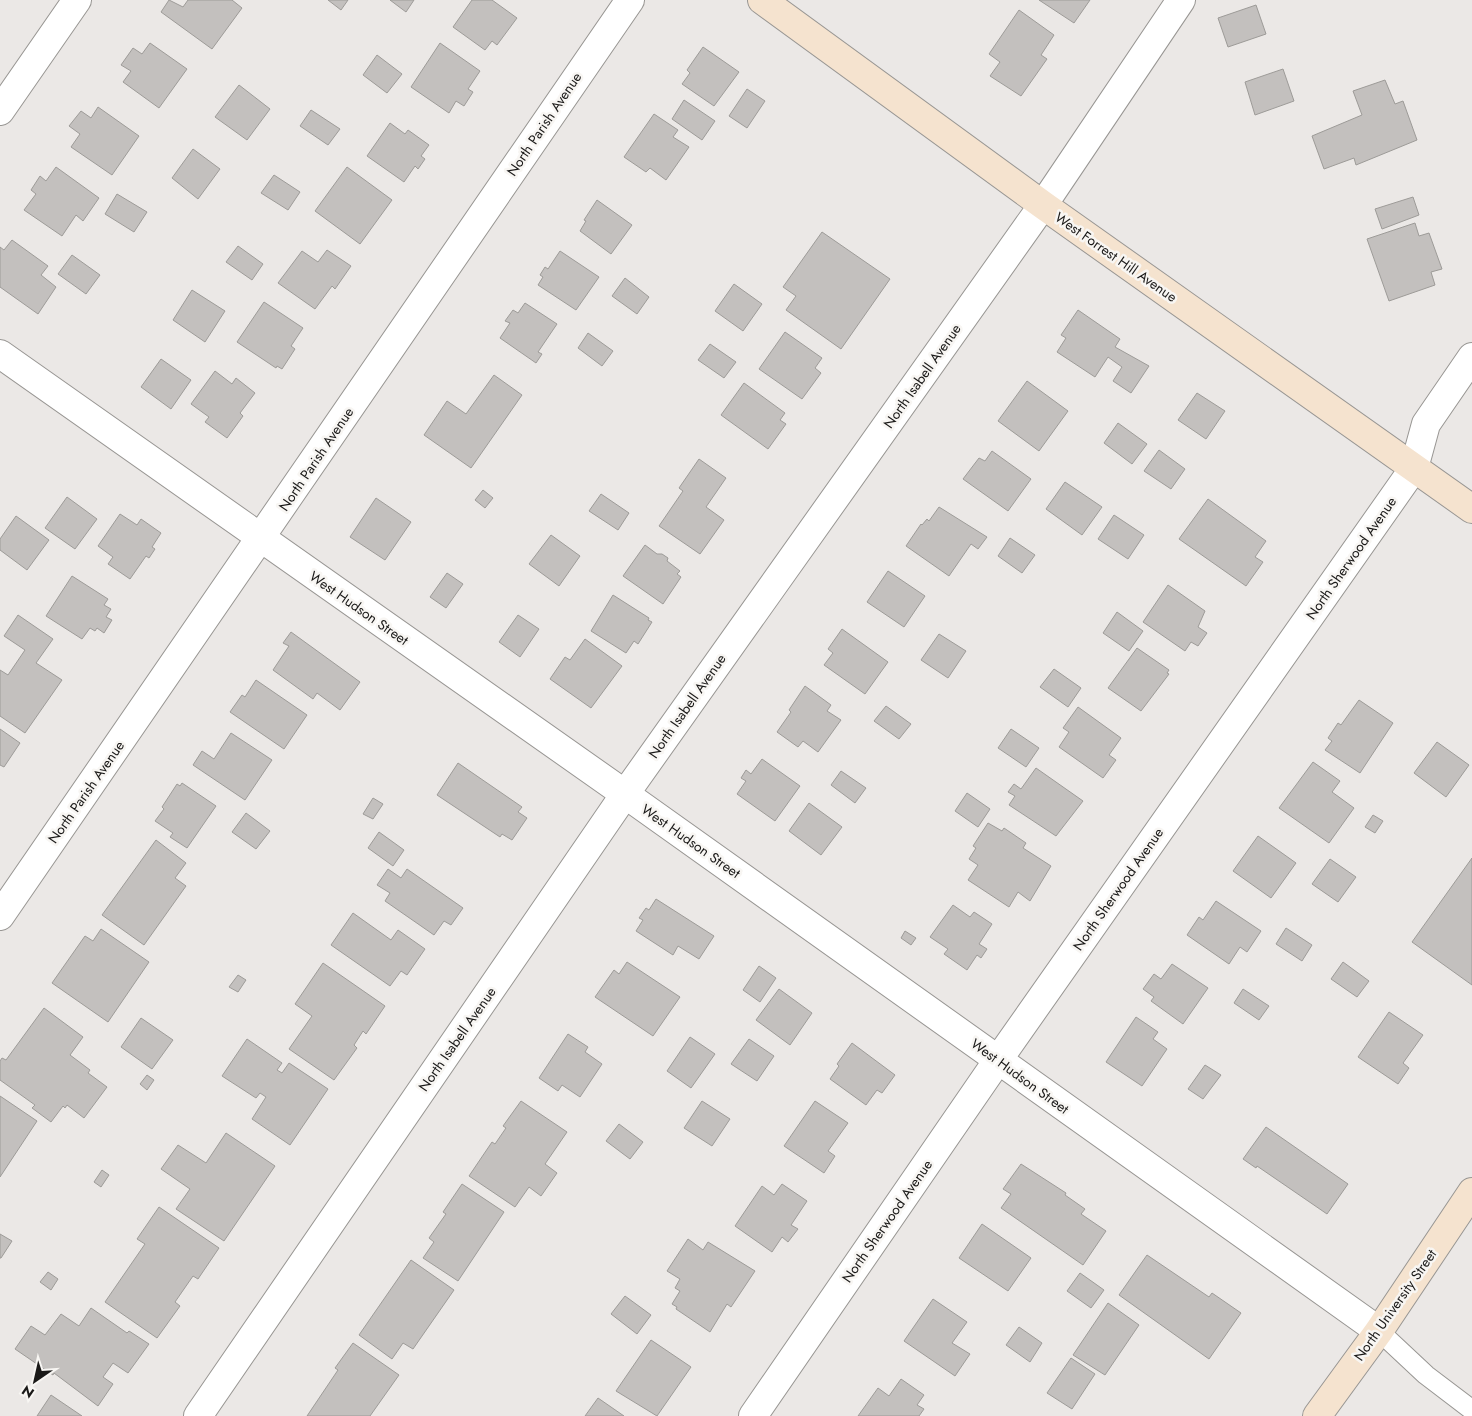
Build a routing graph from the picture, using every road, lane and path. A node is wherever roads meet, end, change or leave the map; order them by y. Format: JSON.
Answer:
{"nodes":[{"id":1,"x":77,"y":0,"type":"edge"},
{"id":2,"x":630,"y":0,"type":"edge"},
{"id":3,"x":762,"y":0,"type":"edge"},
{"id":4,"x":1182,"y":0,"type":"edge"},
{"id":5,"x":0,"y":111,"type":"edge"},
{"id":6,"x":1043,"y":205,"type":"junction"},
{"id":7,"x":0,"y":354,"type":"edge"},
{"id":8,"x":1472,"y":357,"type":"edge"},
{"id":9,"x":1414,"y":468,"type":"junction"},
{"id":10,"x":1472,"y":509,"type":"edge"},
{"id":11,"x":261,"y":539,"type":"junction"},
{"id":12,"x":625,"y":794,"type":"junction"},
{"id":13,"x":0,"y":916,"type":"edge"},
{"id":14,"x":998,"y":1060,"type":"junction"},
{"id":15,"x":1472,"y":1192,"type":"edge"},
{"id":16,"x":1379,"y":1331,"type":"junction"},
{"id":17,"x":1472,"y":1410,"type":"edge"},
{"id":18,"x":198,"y":1416,"type":"edge"},
{"id":19,"x":753,"y":1416,"type":"edge"},
{"id":20,"x":1316,"y":1416,"type":"edge"}],
"edges":[{"from":1,"to":5,"type":"street"},
{"from":2,"to":11,"type":"street","name":"North Parish Avenue"},
{"from":3,"to":6,"type":"main road","name":"West Forrest Hill Avenue"},
{"from":4,"to":6,"type":"street","name":"North Isabell Avenue"},
{"from":6,"to":9,"type":"main road","name":"West Forrest Hill Avenue"},
{"from":6,"to":12,"type":"street","name":"North Isabell Avenue"},
{"from":7,"to":11,"type":"street","name":"West Hudson Street"},
{"from":8,"to":9,"type":"street","name":"North Sherwood Avenue"},
{"from":9,"to":10,"type":"main road","name":"West Forrest Hill Avenue"},
{"from":9,"to":14,"type":"street","name":"North Sherwood Avenue"},
{"from":11,"to":12,"type":"street","name":"West Hudson Street"},
{"from":11,"to":13,"type":"street","name":"North Parish Avenue"},
{"from":12,"to":14,"type":"street","name":"West Hudson Street"},
{"from":12,"to":18,"type":"street","name":"North Isabell Avenue"},
{"from":14,"to":16,"type":"street","name":"West Hudson Street"},
{"from":14,"to":19,"type":"street","name":"North Sherwood Avenue"},
{"from":15,"to":16,"type":"main road","name":"North University Street"},
{"from":16,"to":17,"type":"lane"},
{"from":16,"to":20,"type":"main road","name":"North University Street"}]}
